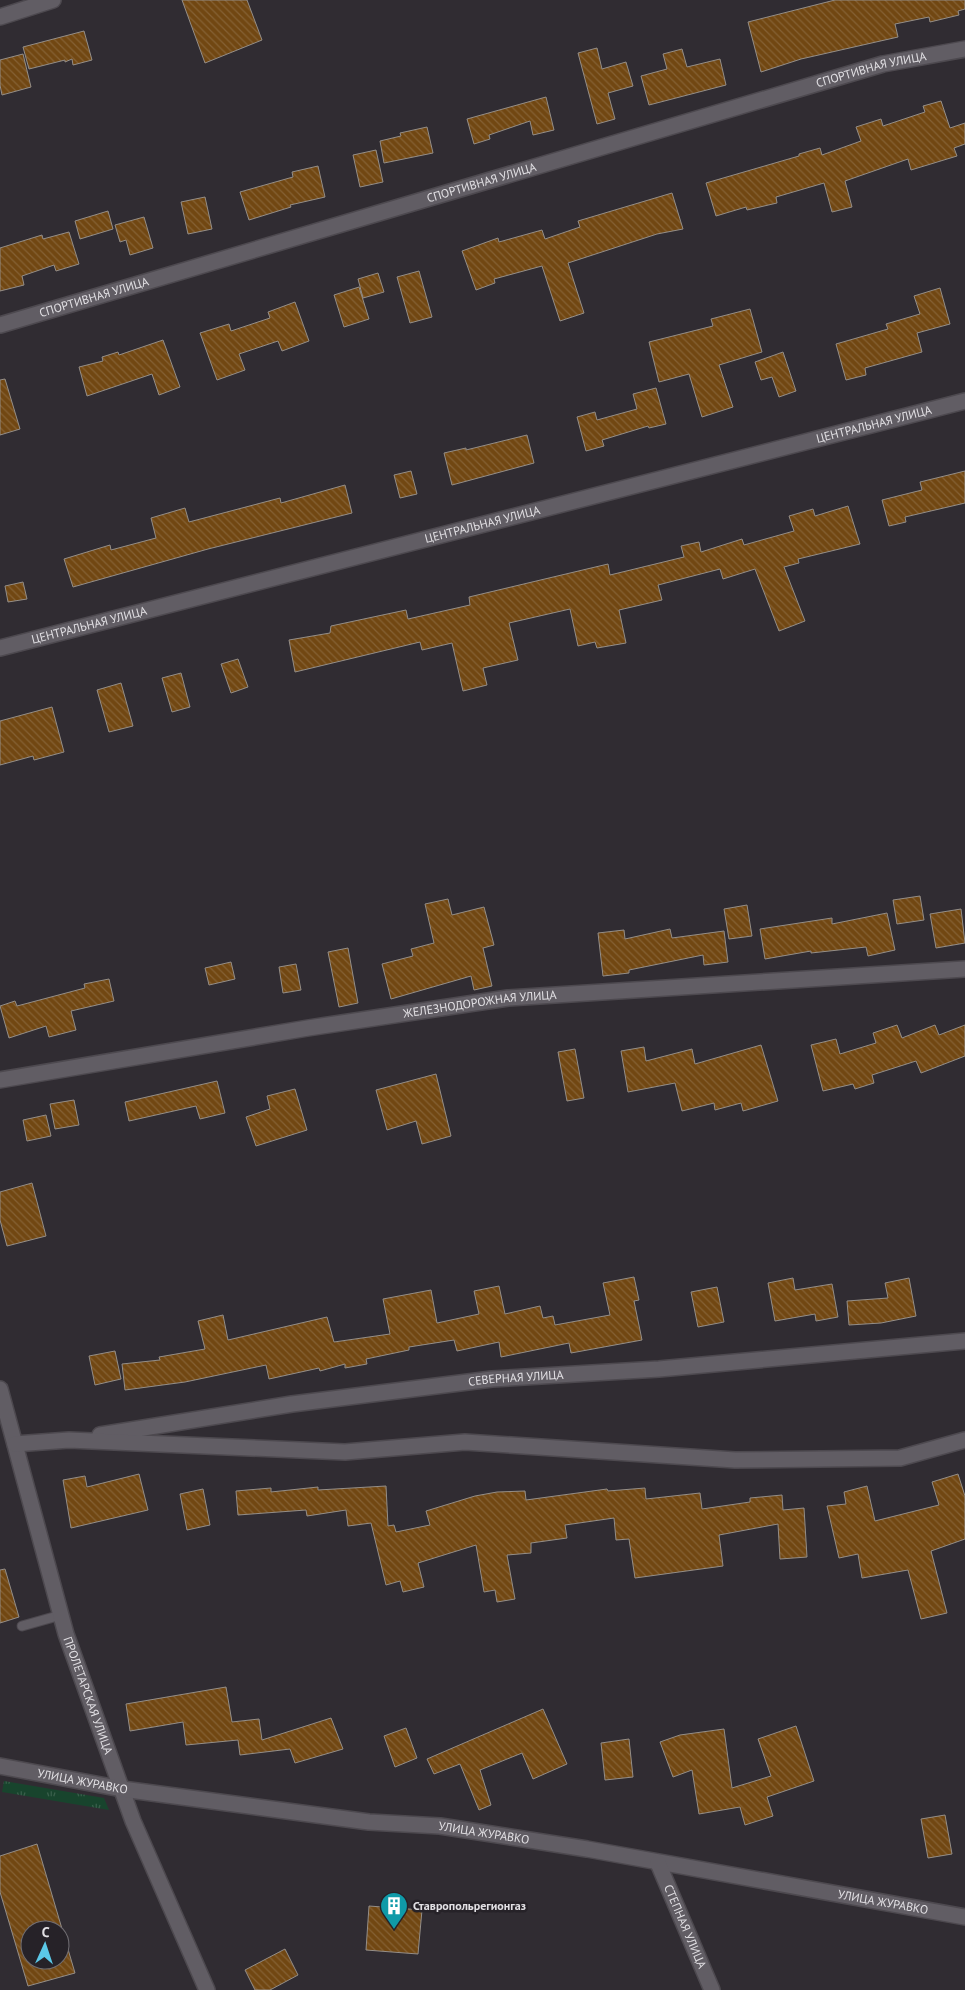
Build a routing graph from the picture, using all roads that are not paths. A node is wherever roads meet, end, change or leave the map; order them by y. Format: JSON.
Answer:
{"nodes":[{"id":1,"x":53,"y":0,"type":"edge"},
{"id":2,"x":0,"y":17,"type":"edge"},
{"id":3,"x":965,"y":49,"type":"edge"},
{"id":4,"x":0,"y":325,"type":"edge"},
{"id":5,"x":965,"y":401,"type":"edge"},
{"id":6,"x":0,"y":648,"type":"edge"},
{"id":7,"x":965,"y":969,"type":"edge"},
{"id":8,"x":0,"y":1080,"type":"edge"},
{"id":9,"x":965,"y":1341,"type":"edge"},
{"id":10,"x":0,"y":1389,"type":"edge"},
{"id":11,"x":69,"y":1440,"type":"junction"},
{"id":12,"x":965,"y":1440,"type":"edge"},
{"id":13,"x":15,"y":1444,"type":"junction"},
{"id":14,"x":61,"y":1615,"type":"junction"},
{"id":15,"x":22,"y":1626,"type":"dead end"},
{"id":16,"x":0,"y":1766,"type":"edge"},
{"id":17,"x":122,"y":1789,"type":"junction"},
{"id":18,"x":658,"y":1863,"type":"junction"},
{"id":19,"x":965,"y":1917,"type":"edge"},
{"id":20,"x":207,"y":1990,"type":"edge"},
{"id":21,"x":712,"y":1990,"type":"edge"}],
"edges":[{"from":1,"to":2,"type":"street"},
{"from":3,"to":4,"type":"street","name":"СПОРТИВНАЯ УЛИЦА"},
{"from":5,"to":6,"type":"street","name":"ЦЕНТРАЛЬНАЯ УЛИЦА"},
{"from":7,"to":8,"type":"street","name":"ЖЕЛЕЗНОДОРОЖНАЯ УЛИЦА"},
{"from":9,"to":11,"type":"street","name":"СЕВЕРНАЯ УЛИЦА"},
{"from":10,"to":13,"type":"street","name":"ПРОЛЕТАРСКАЯ УЛИЦА"},
{"from":11,"to":12,"type":"street","name":"СЕВЕРНАЯ УЛИЦА"},
{"from":11,"to":13,"type":"street","name":"СЕВЕРНАЯ УЛИЦА"},
{"from":13,"to":14,"type":"street","name":"ПРОЛЕТАРСКАЯ УЛИЦА"},
{"from":14,"to":15,"type":"lane"},
{"from":14,"to":17,"type":"street","name":"ПРОЛЕТАРСКАЯ УЛИЦА"},
{"from":16,"to":17,"type":"street","name":"УЛИЦА ЖУРАВКО"},
{"from":17,"to":18,"type":"street","name":"УЛИЦА ЖУРАВКО"},
{"from":17,"to":20,"type":"street","name":"ПРОЛЕТАРСКАЯ УЛИЦА"},
{"from":18,"to":19,"type":"street","name":"УЛИЦА ЖУРАВКО"},
{"from":18,"to":21,"type":"street","name":"СТЕПНАЯ УЛИЦА"}]}
